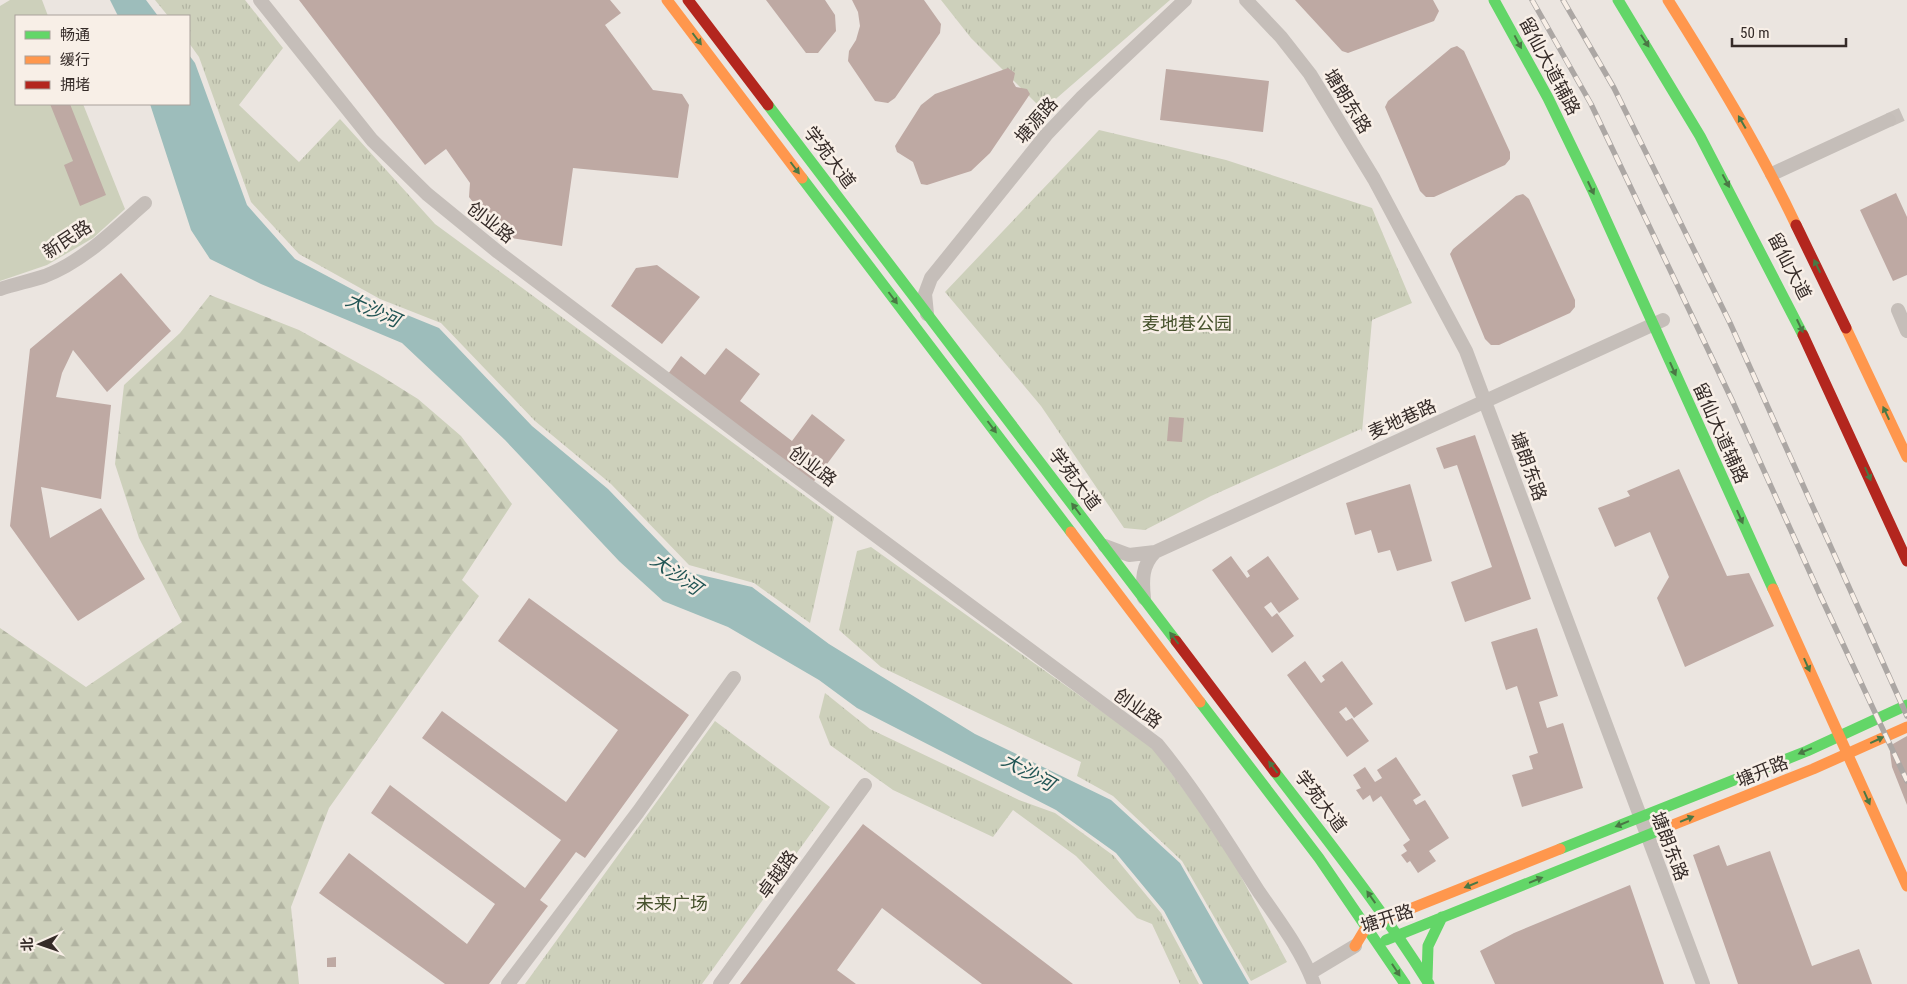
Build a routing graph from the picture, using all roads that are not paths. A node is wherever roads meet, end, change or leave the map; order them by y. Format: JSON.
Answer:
{"nodes":[{"id":1,"x":260,"y":0,"type":"edge"},
{"id":2,"x":667,"y":0,"type":"edge"},
{"id":3,"x":688,"y":0,"type":"edge"},
{"id":4,"x":1185,"y":0,"type":"edge"},
{"id":5,"x":1246,"y":0,"type":"edge"},
{"id":6,"x":1494,"y":0,"type":"edge"},
{"id":7,"x":1618,"y":0,"type":"edge"},
{"id":8,"x":1668,"y":0,"type":"edge"},
{"id":9,"x":1889,"y":120,"type":"tunnel mouth"},
{"id":10,"x":1581,"y":138,"type":"dead end"},
{"id":11,"x":1772,"y":174,"type":"junction"},
{"id":12,"x":145,"y":203,"type":"dead end"},
{"id":13,"x":931,"y":278,"type":"junction"},
{"id":14,"x":901,"y":280,"type":"junction"},
{"id":15,"x":0,"y":290,"type":"edge"},
{"id":16,"x":1898,"y":310,"type":"dead end"},
{"id":17,"x":927,"y":314,"type":"junction"},
{"id":18,"x":1658,"y":322,"type":"junction"},
{"id":19,"x":1907,"y":331,"type":"edge"},
{"id":20,"x":1485,"y":402,"type":"junction"},
{"id":21,"x":1907,"y":457,"type":"edge"},
{"id":22,"x":1104,"y":546,"type":"junction"},
{"id":23,"x":1155,"y":552,"type":"junction"},
{"id":24,"x":1907,"y":561,"type":"edge"},
{"id":25,"x":1144,"y":598,"type":"junction"},
{"id":26,"x":734,"y":678,"type":"dead end"},
{"id":27,"x":1907,"y":705,"type":"edge"},
{"id":28,"x":1907,"y":726,"type":"edge"},
{"id":29,"x":1844,"y":734,"type":"junction"},
{"id":30,"x":1852,"y":751,"type":"junction"},
{"id":31,"x":865,"y":785,"type":"dead end"},
{"id":32,"x":1640,"y":817,"type":"junction"},
{"id":33,"x":1647,"y":836,"type":"junction"},
{"id":34,"x":1907,"y":858,"type":"edge"},
{"id":35,"x":1907,"y":886,"type":"edge"},
{"id":36,"x":1442,"y":917,"type":"junction"},
{"id":37,"x":1386,"y":919,"type":"junction"},
{"id":38,"x":1367,"y":926,"type":"junction"},
{"id":39,"x":1398,"y":935,"type":"junction"},
{"id":40,"x":1378,"y":943,"type":"junction"},
{"id":41,"x":1355,"y":946,"type":"junction"},
{"id":42,"x":1312,"y":978,"type":"edge"},
{"id":43,"x":1428,"y":982,"type":"edge"},
{"id":44,"x":508,"y":984,"type":"edge"},
{"id":45,"x":720,"y":984,"type":"edge"},
{"id":46,"x":1405,"y":984,"type":"edge"},
{"id":47,"x":1703,"y":984,"type":"edge"}],
"edges":[{"from":1,"to":42,"type":"street","name":"创业路"},
{"from":2,"to":38,"type":"main road","name":"学苑大道","one_way":true},
{"from":3,"to":14,"type":"main road","name":"学苑大道"},
{"from":4,"to":13,"type":"street","name":"塘源路"},
{"from":5,"to":20,"type":"street","name":"塘朗东路"},
{"from":6,"to":18,"type":"main road","name":"留仙大道辅路","one_way":true},
{"from":7,"to":24,"type":"main road","name":"留仙大道","one_way":true},
{"from":11,"to":8,"type":"main road","name":"留仙大道","one_way":true},
{"from":9,"to":11,"type":"street"},
{"from":10,"to":18,"type":"main road","name":"留仙大道辅路"},
{"from":21,"to":11,"type":"main road","name":"留仙大道","one_way":true},
{"from":12,"to":15,"type":"street","name":"新民路"},
{"from":13,"to":14,"type":"street"},
{"from":13,"to":17,"type":"street","name":"塘源路"},
{"from":14,"to":17,"type":"main road","name":"学苑大道"},
{"from":16,"to":19,"type":"street"},
{"from":22,"to":17,"type":"main road","name":"学苑大道","one_way":true},
{"from":18,"to":20,"type":"street","name":"麦地巷路"},
{"from":18,"to":29,"type":"main road","name":"留仙大道辅路"},
{"from":20,"to":23,"type":"street","name":"麦地巷路"},
{"from":20,"to":32,"type":"street","name":"塘朗东路"},
{"from":22,"to":23,"type":"street","name":"麦地巷路"},
{"from":22,"to":25,"type":"main road","name":"学苑大道"},
{"from":23,"to":25,"type":"street"},
{"from":37,"to":25,"type":"main road","name":"学苑大道","one_way":true},
{"from":26,"to":44,"type":"street"},
{"from":27,"to":29,"type":"main road","name":"塘开路"},
{"from":30,"to":28,"type":"main road","name":"塘开路","one_way":true},
{"from":29,"to":30,"type":"main road","name":"留仙大道辅路"},
{"from":29,"to":32,"type":"main road","name":"塘开路","one_way":true},
{"from":33,"to":30,"type":"main road","name":"塘开路","one_way":true},
{"from":30,"to":34,"type":"main road","name":"留仙大道辅路"},
{"from":30,"to":35,"type":"main road","name":"留仙大道辅路","one_way":true},
{"from":31,"to":45,"type":"street","name":"卓越路"},
{"from":32,"to":33,"type":"street","name":"塘朗东路"},
{"from":32,"to":37,"type":"main road","name":"塘开路","one_way":true},
{"from":36,"to":33,"type":"main road","name":"塘开路","one_way":true},
{"from":33,"to":47,"type":"street","name":"塘朗东路"},
{"from":36,"to":39,"type":"main road","name":"塘开路"},
{"from":36,"to":43,"type":"main road"},
{"from":37,"to":38,"type":"main road","name":"塘开路"},
{"from":37,"to":39,"type":"main road","name":"学苑大道"},
{"from":38,"to":40,"type":"main road","name":"学苑大道"},
{"from":38,"to":41,"type":"main road","name":"塘开路"},
{"from":39,"to":40,"type":"main road","name":"塘开路"},
{"from":39,"to":43,"type":"main road","name":"学苑大道"},
{"from":40,"to":41,"type":"main road","name":"塘开路"},
{"from":40,"to":46,"type":"main road","name":"学苑大道","one_way":true},
{"from":41,"to":42,"type":"street"}]}
